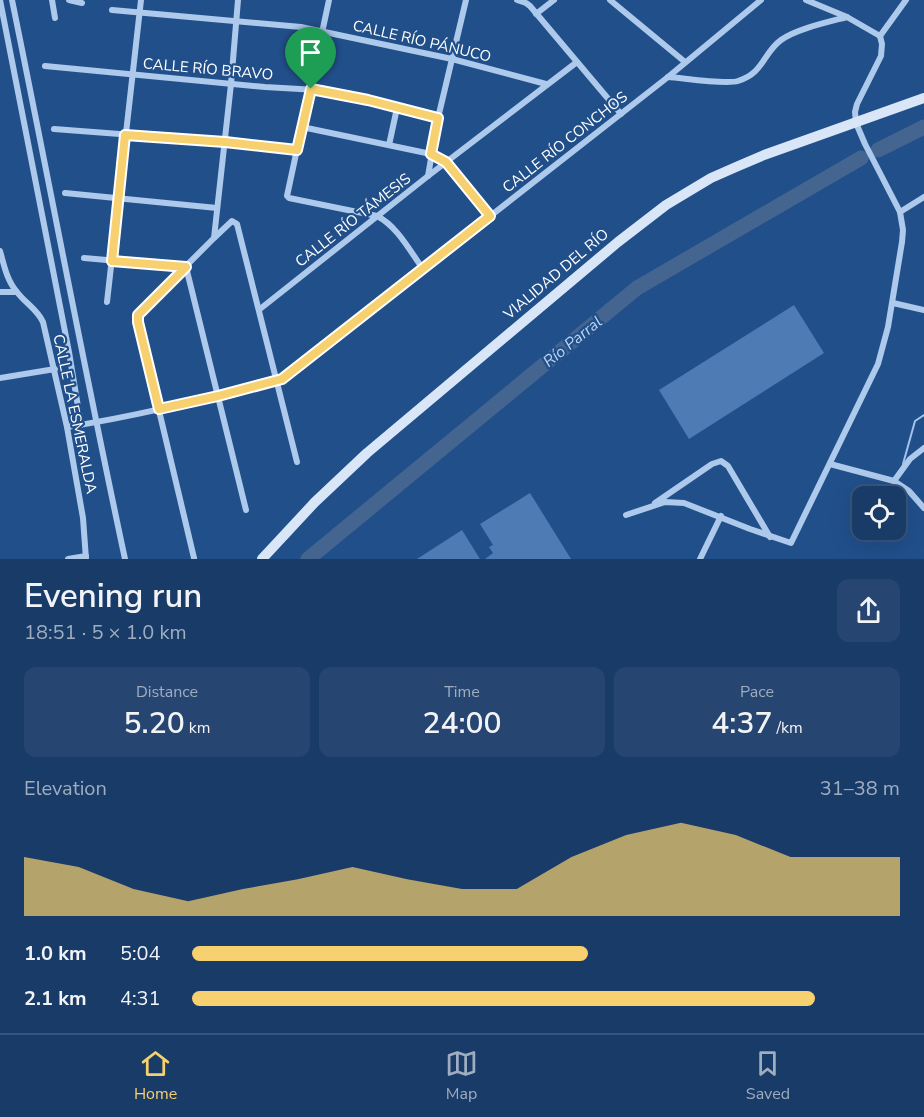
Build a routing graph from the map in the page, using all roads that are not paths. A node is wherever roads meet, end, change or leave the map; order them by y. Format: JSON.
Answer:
{"nodes":[{"id":1,"x":0,"y":0,"type":"edge"},
{"id":2,"x":12,"y":0,"type":"edge"},
{"id":3,"x":52,"y":0,"type":"edge"},
{"id":4,"x":69,"y":0,"type":"edge"},
{"id":5,"x":141,"y":0,"type":"edge"},
{"id":6,"x":238,"y":0,"type":"edge"},
{"id":7,"x":329,"y":0,"type":"edge"},
{"id":8,"x":466,"y":0,"type":"edge"},
{"id":9,"x":518,"y":0,"type":"edge"},
{"id":10,"x":554,"y":0,"type":"edge"},
{"id":11,"x":610,"y":0,"type":"edge"},
{"id":12,"x":761,"y":0,"type":"edge"},
{"id":13,"x":806,"y":0,"type":"edge"},
{"id":14,"x":906,"y":0,"type":"edge"},
{"id":15,"x":82,"y":3,"type":"dead end"},
{"id":16,"x":112,"y":10,"type":"dead end"},
{"id":17,"x":139,"y":13,"type":"junction"},
{"id":18,"x":537,"y":14,"type":"junction"},
{"id":19,"x":847,"y":17,"type":"junction"},
{"id":20,"x":55,"y":18,"type":"dead end"},
{"id":21,"x":236,"y":21,"type":"junction"},
{"id":22,"x":323,"y":31,"type":"junction"},
{"id":23,"x":880,"y":36,"type":"junction"},
{"id":24,"x":452,"y":59,"type":"junction"},
{"id":25,"x":577,"y":62,"type":"junction"},
{"id":26,"x":685,"y":62,"type":"junction"},
{"id":27,"x":45,"y":66,"type":"dead end"},
{"id":28,"x":132,"y":74,"type":"junction"},
{"id":29,"x":668,"y":77,"type":"junction"},
{"id":30,"x":231,"y":84,"type":"junction"},
{"id":31,"x":546,"y":84,"type":"junction"},
{"id":32,"x":311,"y":89,"type":"junction"},
{"id":33,"x":924,"y":98,"type":"edge"},
{"id":34,"x":397,"y":108,"type":"junction"},
{"id":35,"x":621,"y":114,"type":"junction"},
{"id":36,"x":438,"y":118,"type":"junction"},
{"id":37,"x":856,"y":123,"type":"junction"},
{"id":38,"x":302,"y":127,"type":"junction"},
{"id":39,"x":54,"y":129,"type":"dead end"},
{"id":40,"x":125,"y":135,"type":"junction"},
{"id":41,"x":225,"y":142,"type":"junction"},
{"id":42,"x":389,"y":145,"type":"junction"},
{"id":43,"x":297,"y":150,"type":"junction"},
{"id":44,"x":431,"y":154,"type":"junction"},
{"id":45,"x":446,"y":162,"type":"junction"},
{"id":46,"x":428,"y":176,"type":"junction"},
{"id":47,"x":65,"y":193,"type":"dead end"},
{"id":48,"x":924,"y":197,"type":"edge"},
{"id":49,"x":119,"y":198,"type":"junction"},
{"id":50,"x":217,"y":207,"type":"junction"},
{"id":51,"x":900,"y":212,"type":"junction"},
{"id":52,"x":377,"y":216,"type":"junction"},
{"id":53,"x":490,"y":216,"type":"junction"},
{"id":54,"x":214,"y":238,"type":"junction"},
{"id":55,"x":0,"y":251,"type":"edge"},
{"id":56,"x":84,"y":258,"type":"dead end"},
{"id":57,"x":112,"y":261,"type":"junction"},
{"id":58,"x":186,"y":267,"type":"junction"},
{"id":59,"x":423,"y":269,"type":"junction"},
{"id":60,"x":0,"y":292,"type":"edge"},
{"id":61,"x":16,"y":292,"type":"junction"},
{"id":62,"x":107,"y":302,"type":"dead end"},
{"id":63,"x":893,"y":303,"type":"junction"},
{"id":64,"x":260,"y":309,"type":"junction"},
{"id":65,"x":924,"y":310,"type":"edge"},
{"id":66,"x":55,"y":369,"type":"junction"},
{"id":67,"x":0,"y":378,"type":"edge"},
{"id":68,"x":278,"y":381,"type":"junction"},
{"id":69,"x":218,"y":396,"type":"junction"},
{"id":70,"x":159,"y":409,"type":"junction"},
{"id":71,"x":96,"y":422,"type":"junction"},
{"id":72,"x":81,"y":425,"type":"junction"},
{"id":73,"x":67,"y":427,"type":"junction"},
{"id":74,"x":924,"y":448,"type":"edge"},
{"id":75,"x":297,"y":462,"type":"dead end"},
{"id":76,"x":830,"y":464,"type":"junction"},
{"id":77,"x":894,"y":481,"type":"junction"},
{"id":78,"x":650,"y":507,"type":"junction"},
{"id":79,"x":924,"y":508,"type":"edge"},
{"id":80,"x":246,"y":510,"type":"dead end"},
{"id":81,"x":626,"y":516,"type":"dead end"},
{"id":82,"x":721,"y":516,"type":"junction"},
{"id":83,"x":770,"y":537,"type":"junction"},
{"id":84,"x":86,"y":557,"type":"edge"},
{"id":85,"x":194,"y":558,"type":"edge"},
{"id":86,"x":68,"y":559,"type":"edge"},
{"id":87,"x":125,"y":559,"type":"edge"},
{"id":88,"x":262,"y":559,"type":"edge"},
{"id":89,"x":700,"y":559,"type":"edge"}],
"edges":[{"from":1,"to":72,"type":"street"},
{"from":2,"to":71,"type":"street"},
{"from":3,"to":20,"type":"street"},
{"from":4,"to":15,"type":"street"},
{"from":5,"to":17,"type":"street"},
{"from":6,"to":21,"type":"street"},
{"from":7,"to":22,"type":"street"},
{"from":8,"to":24,"type":"street"},
{"from":9,"to":18,"type":"street"},
{"from":10,"to":18,"type":"street"},
{"from":11,"to":26,"type":"street"},
{"from":12,"to":26,"type":"street","name":"CALLE RÍO CONCHOS"},
{"from":13,"to":19,"type":"street"},
{"from":14,"to":23,"type":"street"},
{"from":16,"to":17,"type":"street","name":"CALLE RÍO PÁNUCO"},
{"from":17,"to":21,"type":"street","name":"CALLE RÍO PÁNUCO"},
{"from":17,"to":28,"type":"street"},
{"from":18,"to":25,"type":"street"},
{"from":19,"to":23,"type":"street"},
{"from":19,"to":29,"type":"street"},
{"from":21,"to":22,"type":"street","name":"CALLE RÍO PÁNUCO"},
{"from":21,"to":30,"type":"street"},
{"from":22,"to":24,"type":"street","name":"CALLE RÍO PÁNUCO"},
{"from":22,"to":32,"type":"street"},
{"from":23,"to":37,"type":"street"},
{"from":24,"to":31,"type":"street","name":"CALLE RÍO PÁNUCO"},
{"from":24,"to":36,"type":"street"},
{"from":25,"to":31,"type":"street","name":"CALLE RÍO TÁMESIS"},
{"from":25,"to":35,"type":"street"},
{"from":26,"to":29,"type":"street","name":"CALLE RÍO CONCHOS"},
{"from":27,"to":28,"type":"street","name":"CALLE RÍO BRAVO"},
{"from":28,"to":30,"type":"street","name":"CALLE RÍO BRAVO"},
{"from":28,"to":40,"type":"street"},
{"from":29,"to":35,"type":"street","name":"CALLE RÍO CONCHOS"},
{"from":30,"to":32,"type":"street","name":"CALLE RÍO BRAVO"},
{"from":30,"to":41,"type":"street"},
{"from":31,"to":45,"type":"street","name":"CALLE RÍO TÁMESIS"},
{"from":32,"to":34,"type":"street","name":"CALLE RÍO BRAVO"},
{"from":32,"to":38,"type":"street"},
{"from":33,"to":37,"type":"main road","name":"VIALIDAD DEL RÍO"},
{"from":34,"to":36,"type":"street","name":"CALLE RÍO BRAVO"},
{"from":34,"to":42,"type":"street"},
{"from":35,"to":53,"type":"street","name":"CALLE RÍO CONCHOS"},
{"from":36,"to":44,"type":"street"},
{"from":37,"to":51,"type":"street"},
{"from":37,"to":88,"type":"main road","name":"VIALIDAD DEL RÍO"},
{"from":38,"to":42,"type":"street"},
{"from":38,"to":43,"type":"street"},
{"from":39,"to":40,"type":"street"},
{"from":40,"to":41,"type":"street"},
{"from":40,"to":49,"type":"street"},
{"from":41,"to":43,"type":"street"},
{"from":41,"to":50,"type":"street"},
{"from":42,"to":44,"type":"street"},
{"from":43,"to":52,"type":"street"},
{"from":44,"to":45,"type":"street"},
{"from":44,"to":46,"type":"street"},
{"from":45,"to":46,"type":"street","name":"CALLE RÍO TÁMESIS"},
{"from":45,"to":53,"type":"street"},
{"from":46,"to":52,"type":"street","name":"CALLE RÍO TÁMESIS"},
{"from":47,"to":49,"type":"street"},
{"from":48,"to":51,"type":"street"},
{"from":49,"to":50,"type":"street"},
{"from":49,"to":57,"type":"street"},
{"from":50,"to":54,"type":"street"},
{"from":51,"to":63,"type":"street"},
{"from":52,"to":59,"type":"street"},
{"from":52,"to":64,"type":"street","name":"CALLE RÍO TÁMESIS"},
{"from":53,"to":59,"type":"street","name":"CALLE RÍO CONCHOS"},
{"from":54,"to":58,"type":"street"},
{"from":54,"to":64,"type":"street"},
{"from":55,"to":61,"type":"street","name":"CALLE LA ESMERALDA"},
{"from":56,"to":57,"type":"street"},
{"from":57,"to":58,"type":"street"},
{"from":57,"to":62,"type":"street"},
{"from":58,"to":69,"type":"street"},
{"from":58,"to":70,"type":"street"},
{"from":59,"to":68,"type":"street","name":"CALLE RÍO CONCHOS"},
{"from":60,"to":61,"type":"street"},
{"from":61,"to":66,"type":"street","name":"CALLE LA ESMERALDA"},
{"from":63,"to":65,"type":"street"},
{"from":63,"to":76,"type":"street"},
{"from":64,"to":68,"type":"street"},
{"from":66,"to":67,"type":"street"},
{"from":66,"to":73,"type":"street","name":"CALLE LA ESMERALDA"},
{"from":68,"to":69,"type":"street","name":"CALLE RÍO CONCHOS"},
{"from":68,"to":75,"type":"street"},
{"from":69,"to":70,"type":"street","name":"CALLE RÍO CONCHOS"},
{"from":69,"to":80,"type":"street"},
{"from":70,"to":71,"type":"street","name":"CALLE RÍO CONCHOS"},
{"from":70,"to":85,"type":"street"},
{"from":71,"to":72,"type":"street","name":"CALLE RÍO CONCHOS"},
{"from":71,"to":87,"type":"street"},
{"from":72,"to":73,"type":"street","name":"CALLE RÍO CONCHOS"},
{"from":73,"to":84,"type":"street","name":"CALLE LA ESMERALDA"},
{"from":74,"to":77,"type":"street"},
{"from":76,"to":77,"type":"street"},
{"from":76,"to":83,"type":"street"},
{"from":77,"to":79,"type":"street"},
{"from":78,"to":81,"type":"street"},
{"from":78,"to":82,"type":"street"},
{"from":78,"to":83,"type":"street"},
{"from":82,"to":83,"type":"street"},
{"from":82,"to":89,"type":"street"},
{"from":84,"to":86,"type":"street"}]}
